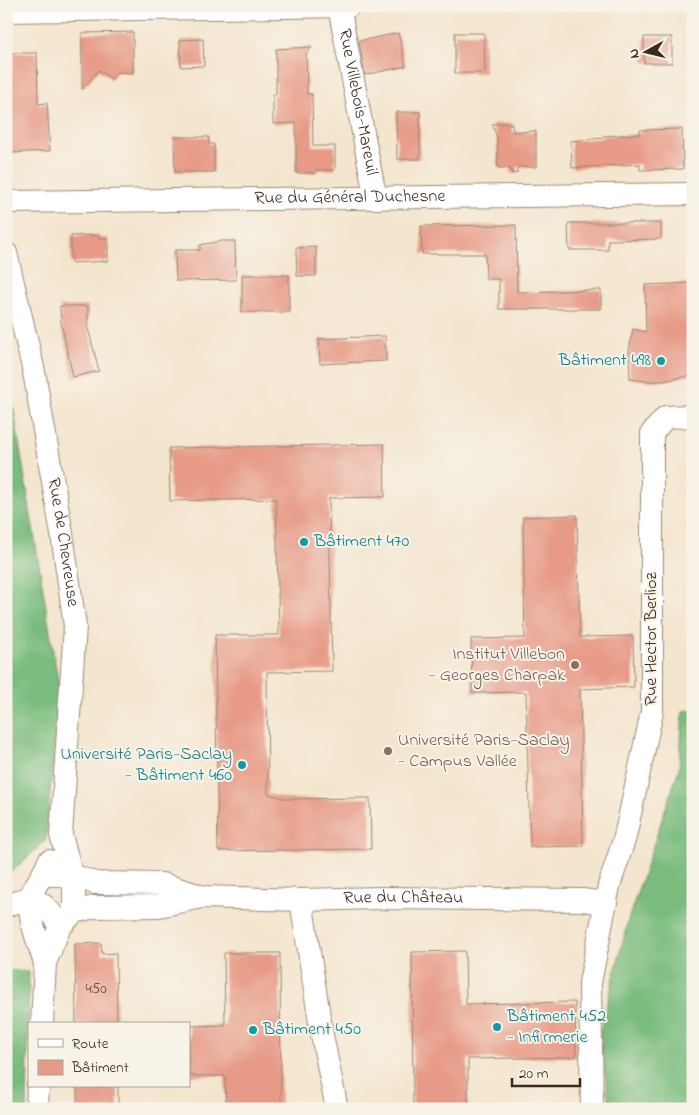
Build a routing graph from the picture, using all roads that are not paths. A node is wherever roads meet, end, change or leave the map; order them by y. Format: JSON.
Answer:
{"nodes":[{"id":1,"x":339,"y":6,"type":"edge"},
{"id":2,"x":349,"y":6,"type":"edge"},
{"id":3,"x":6,"y":11,"type":"edge"},
{"id":4,"x":693,"y":194,"type":"edge"},
{"id":5,"x":377,"y":198,"type":"junction"},
{"id":6,"x":6,"y":202,"type":"edge"},
{"id":7,"x":6,"y":253,"type":"edge"},
{"id":8,"x":693,"y":416,"type":"edge"},
{"id":9,"x":61,"y":835,"type":"junction"},
{"id":10,"x":44,"y":875,"type":"junction"},
{"id":11,"x":72,"y":875,"type":"junction"},
{"id":12,"x":608,"y":895,"type":"junction"},
{"id":13,"x":30,"y":897,"type":"junction"},
{"id":14,"x":202,"y":897,"type":"junction"},
{"id":15,"x":301,"y":900,"type":"junction"},
{"id":16,"x":6,"y":906,"type":"edge"},
{"id":17,"x":6,"y":913,"type":"edge"},
{"id":18,"x":67,"y":919,"type":"junction"},
{"id":19,"x":34,"y":930,"type":"junction"},
{"id":20,"x":45,"y":963,"type":"junction"},
{"id":21,"x":42,"y":1022,"type":"edge"},
{"id":22,"x":38,"y":1088,"type":"edge"},
{"id":23,"x":37,"y":1109,"type":"edge"},
{"id":24,"x":337,"y":1109,"type":"edge"},
{"id":25,"x":592,"y":1109,"type":"edge"}],
"edges":[{"from":1,"to":2,"type":"street"},
{"from":1,"to":3,"type":"street"},
{"from":1,"to":5,"type":"street","name":"Rue Villebois-Mareuil"},
{"from":4,"to":5,"type":"street","name":"Rue du Général Duchesne"},
{"from":5,"to":6,"type":"street","name":"Rue du Général Duchesne"},
{"from":7,"to":9,"type":"street","name":"Rue de Chevreuse"},
{"from":8,"to":12,"type":"street","name":"Rue Hector Berlioz"},
{"from":9,"to":10,"type":"street"},
{"from":9,"to":11,"type":"street"},
{"from":10,"to":11,"type":"street","name":"Rue du Château"},
{"from":10,"to":13,"type":"street"},
{"from":10,"to":18,"type":"street"},
{"from":11,"to":14,"type":"street","name":"Rue du Château"},
{"from":11,"to":18,"type":"street"},
{"from":12,"to":15,"type":"street","name":"Rue du Château"},
{"from":12,"to":25,"type":"street"},
{"from":13,"to":16,"type":"street"},
{"from":13,"to":18,"type":"street"},
{"from":13,"to":19,"type":"street"},
{"from":14,"to":15,"type":"street","name":"Rue du Château"},
{"from":14,"to":18,"type":"street","name":"Rue du Château"},
{"from":15,"to":24,"type":"street"},
{"from":17,"to":19,"type":"street"},
{"from":18,"to":19,"type":"street","name":"Rue du Château"},
{"from":18,"to":20,"type":"street"},
{"from":19,"to":20,"type":"street"},
{"from":20,"to":21,"type":"street"},
{"from":22,"to":23,"type":"street"}]}
